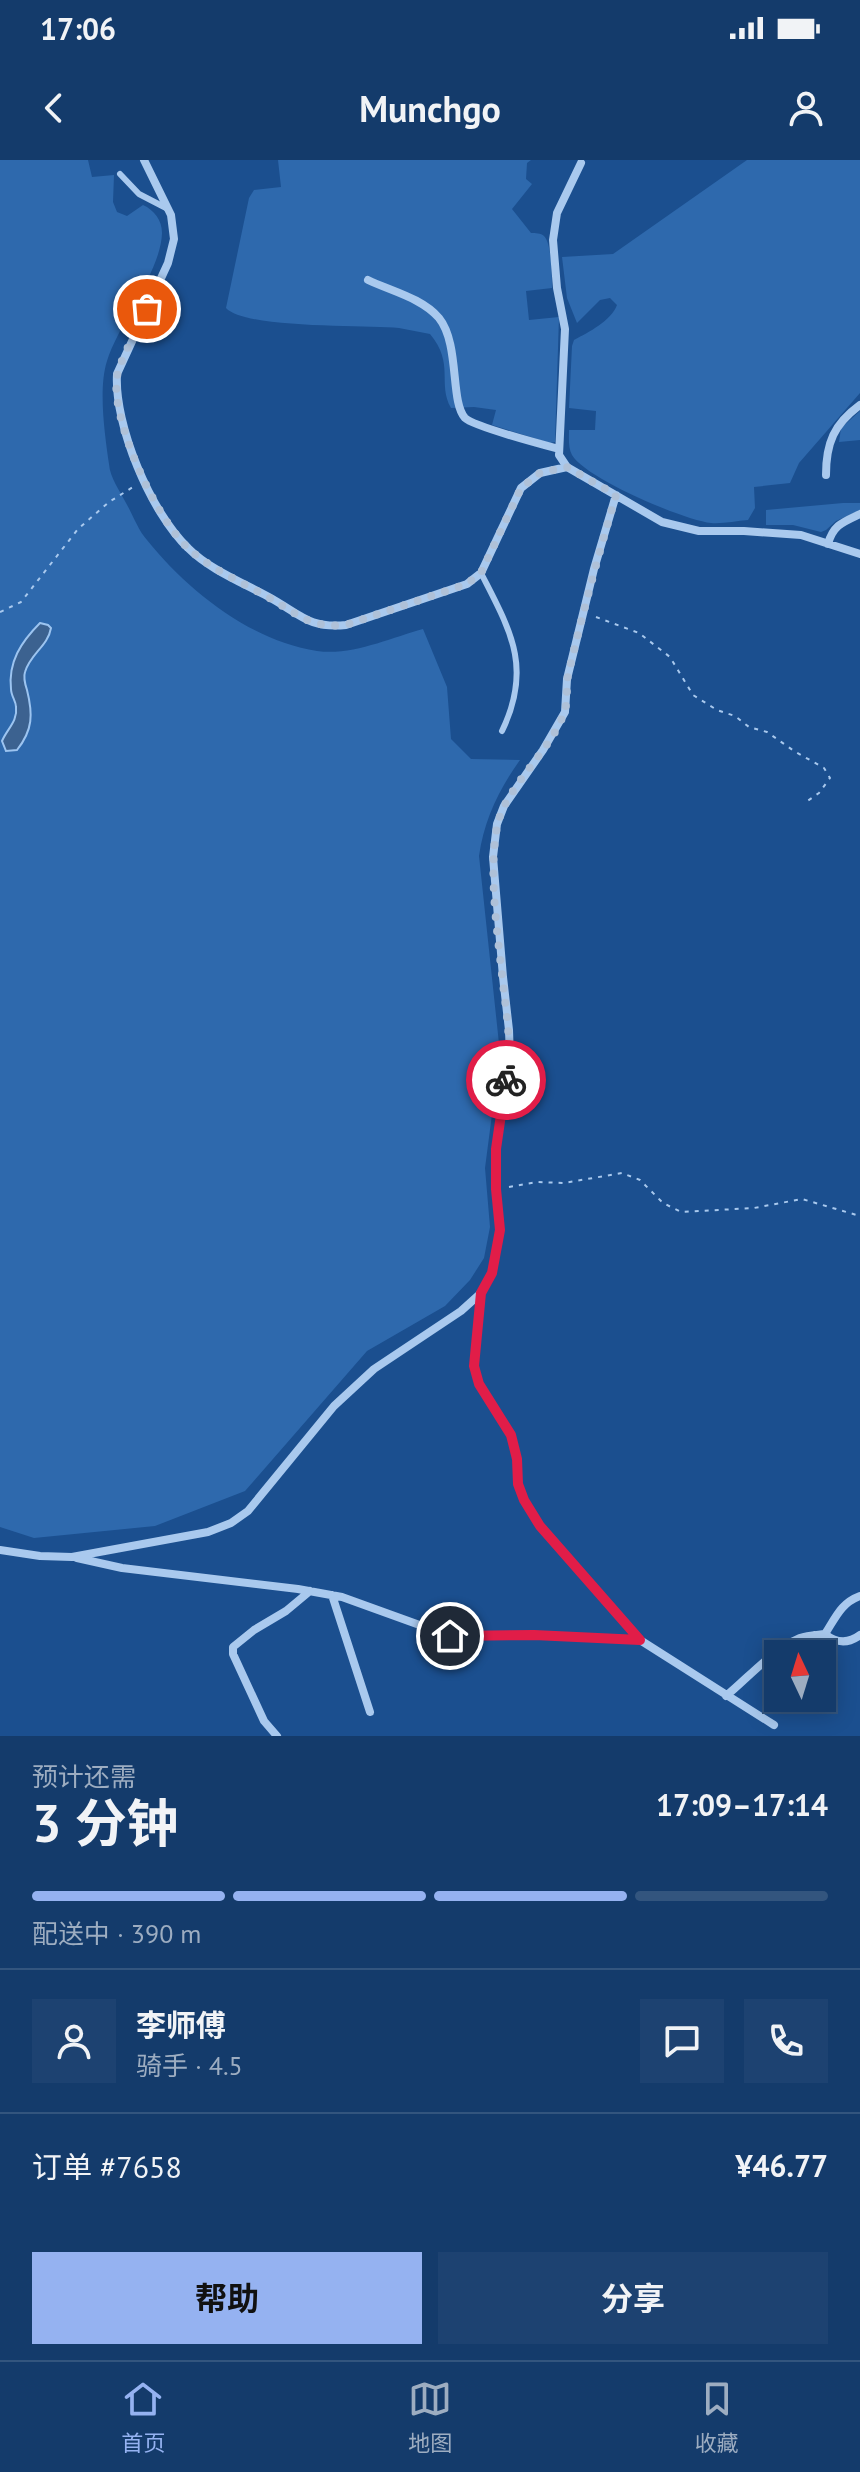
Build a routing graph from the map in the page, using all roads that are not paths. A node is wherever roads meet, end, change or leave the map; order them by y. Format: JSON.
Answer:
{"nodes":[{"id":1,"x":144,"y":160,"type":"edge"},
{"id":2,"x":581,"y":163,"type":"dead end"},
{"id":3,"x":120,"y":174,"type":"dead end"},
{"id":4,"x":168,"y":209,"type":"junction"},
{"id":5,"x":368,"y":280,"type":"dead end"},
{"id":6,"x":860,"y":405,"type":"edge"},
{"id":7,"x":559,"y":449,"type":"junction"},
{"id":8,"x":567,"y":467,"type":"junction"},
{"id":9,"x":826,"y":475,"type":"dead end"},
{"id":10,"x":616,"y":495,"type":"junction"},
{"id":11,"x":860,"y":514,"type":"edge"},
{"id":12,"x":828,"y":544,"type":"junction"},
{"id":13,"x":860,"y":554,"type":"edge"},
{"id":14,"x":481,"y":573,"type":"junction"},
{"id":15,"x":502,"y":731,"type":"dead end"},
{"id":16,"x":481,"y":1293,"type":"junction"},
{"id":17,"x":0,"y":1550,"type":"edge"},
{"id":18,"x":72,"y":1557,"type":"junction"},
{"id":19,"x":310,"y":1591,"type":"junction"},
{"id":20,"x":332,"y":1595,"type":"junction"},
{"id":21,"x":860,"y":1596,"type":"edge"},
{"id":22,"x":825,"y":1634,"type":"junction"},
{"id":23,"x":814,"y":1635,"type":"junction"},
{"id":24,"x":860,"y":1635,"type":"edge"},
{"id":25,"x":640,"y":1640,"type":"junction"},
{"id":26,"x":798,"y":1640,"type":"edge"},
{"id":27,"x":815,"y":1640,"type":"edge"},
{"id":28,"x":764,"y":1664,"type":"edge"},
{"id":29,"x":726,"y":1696,"type":"junction"},
{"id":30,"x":370,"y":1712,"type":"dead end"},
{"id":31,"x":774,"y":1725,"type":"dead end"},
{"id":32,"x":277,"y":1736,"type":"edge"}],
"edges":[{"from":1,"to":4,"type":"street"},
{"from":2,"to":7,"type":"street"},
{"from":3,"to":4,"type":"lane"},
{"from":4,"to":14,"type":"street"},
{"from":5,"to":7,"type":"street"},
{"from":6,"to":9,"type":"street"},
{"from":7,"to":8,"type":"street"},
{"from":8,"to":10,"type":"street"},
{"from":8,"to":14,"type":"street"},
{"from":10,"to":12,"type":"street"},
{"from":10,"to":16,"type":"street"},
{"from":11,"to":12,"type":"street"},
{"from":12,"to":13,"type":"street"},
{"from":14,"to":15,"type":"lane"},
{"from":16,"to":18,"type":"street"},
{"from":16,"to":25,"type":"street"},
{"from":17,"to":18,"type":"street"},
{"from":18,"to":19,"type":"street"},
{"from":19,"to":20,"type":"street"},
{"from":19,"to":32,"type":"street"},
{"from":20,"to":25,"type":"street"},
{"from":20,"to":30,"type":"street"},
{"from":21,"to":22,"type":"street"},
{"from":22,"to":23,"type":"street"},
{"from":22,"to":24,"type":"street"},
{"from":23,"to":26,"type":"street"},
{"from":23,"to":27,"type":"street"},
{"from":25,"to":29,"type":"street"},
{"from":28,"to":29,"type":"street"},
{"from":29,"to":31,"type":"street"}]}
